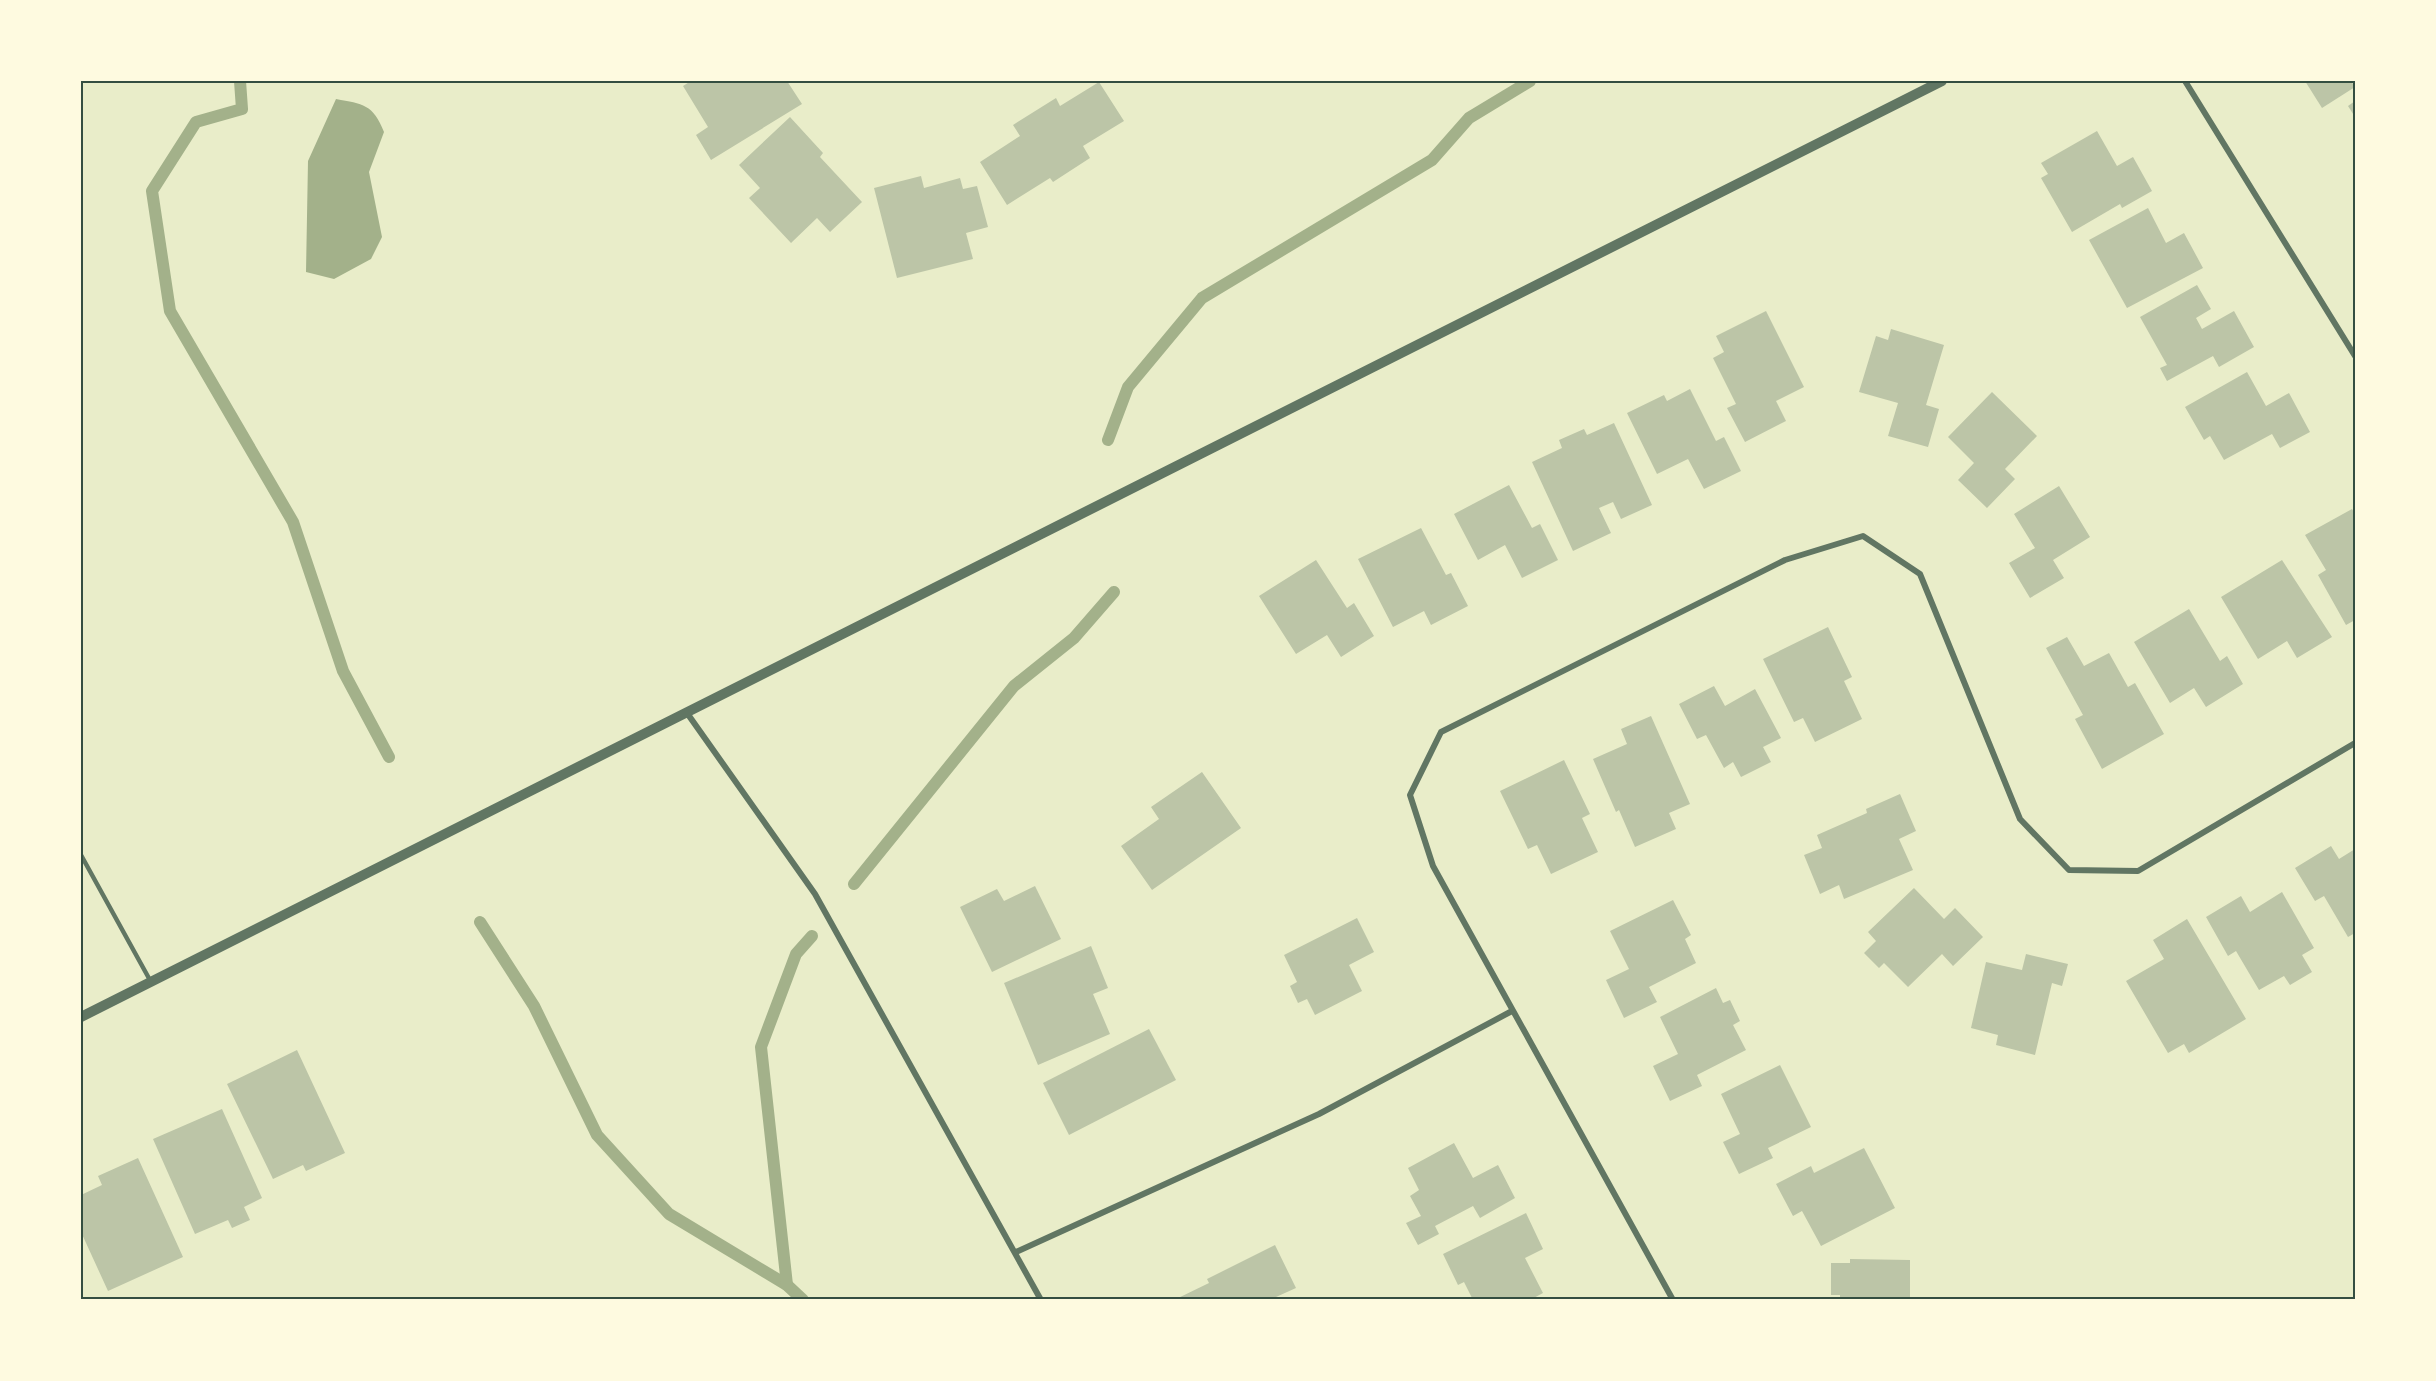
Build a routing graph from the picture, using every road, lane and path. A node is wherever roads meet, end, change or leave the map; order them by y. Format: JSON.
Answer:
{"nodes":[{"id":1,"x":1942,"y":81,"type":"edge"},
{"id":2,"x":2185,"y":81,"type":"edge"},
{"id":3,"x":2355,"y":356,"type":"edge"},
{"id":4,"x":687,"y":713,"type":"junction"},
{"id":5,"x":2355,"y":743,"type":"edge"},
{"id":6,"x":81,"y":855,"type":"edge"},
{"id":7,"x":151,"y":982,"type":"junction"},
{"id":8,"x":1512,"y":1011,"type":"junction"},
{"id":9,"x":81,"y":1017,"type":"edge"},
{"id":10,"x":1016,"y":1252,"type":"junction"},
{"id":11,"x":1041,"y":1300,"type":"edge"},
{"id":12,"x":1673,"y":1300,"type":"edge"}],
"edges":[{"from":1,"to":4,"type":"street"},
{"from":2,"to":3,"type":"street"},
{"from":4,"to":7,"type":"street"},
{"from":4,"to":10,"type":"street"},
{"from":5,"to":8,"type":"street"},
{"from":6,"to":7,"type":"lane"},
{"from":7,"to":9,"type":"street"},
{"from":8,"to":10,"type":"street"},
{"from":8,"to":12,"type":"street"},
{"from":10,"to":11,"type":"street"}]}
